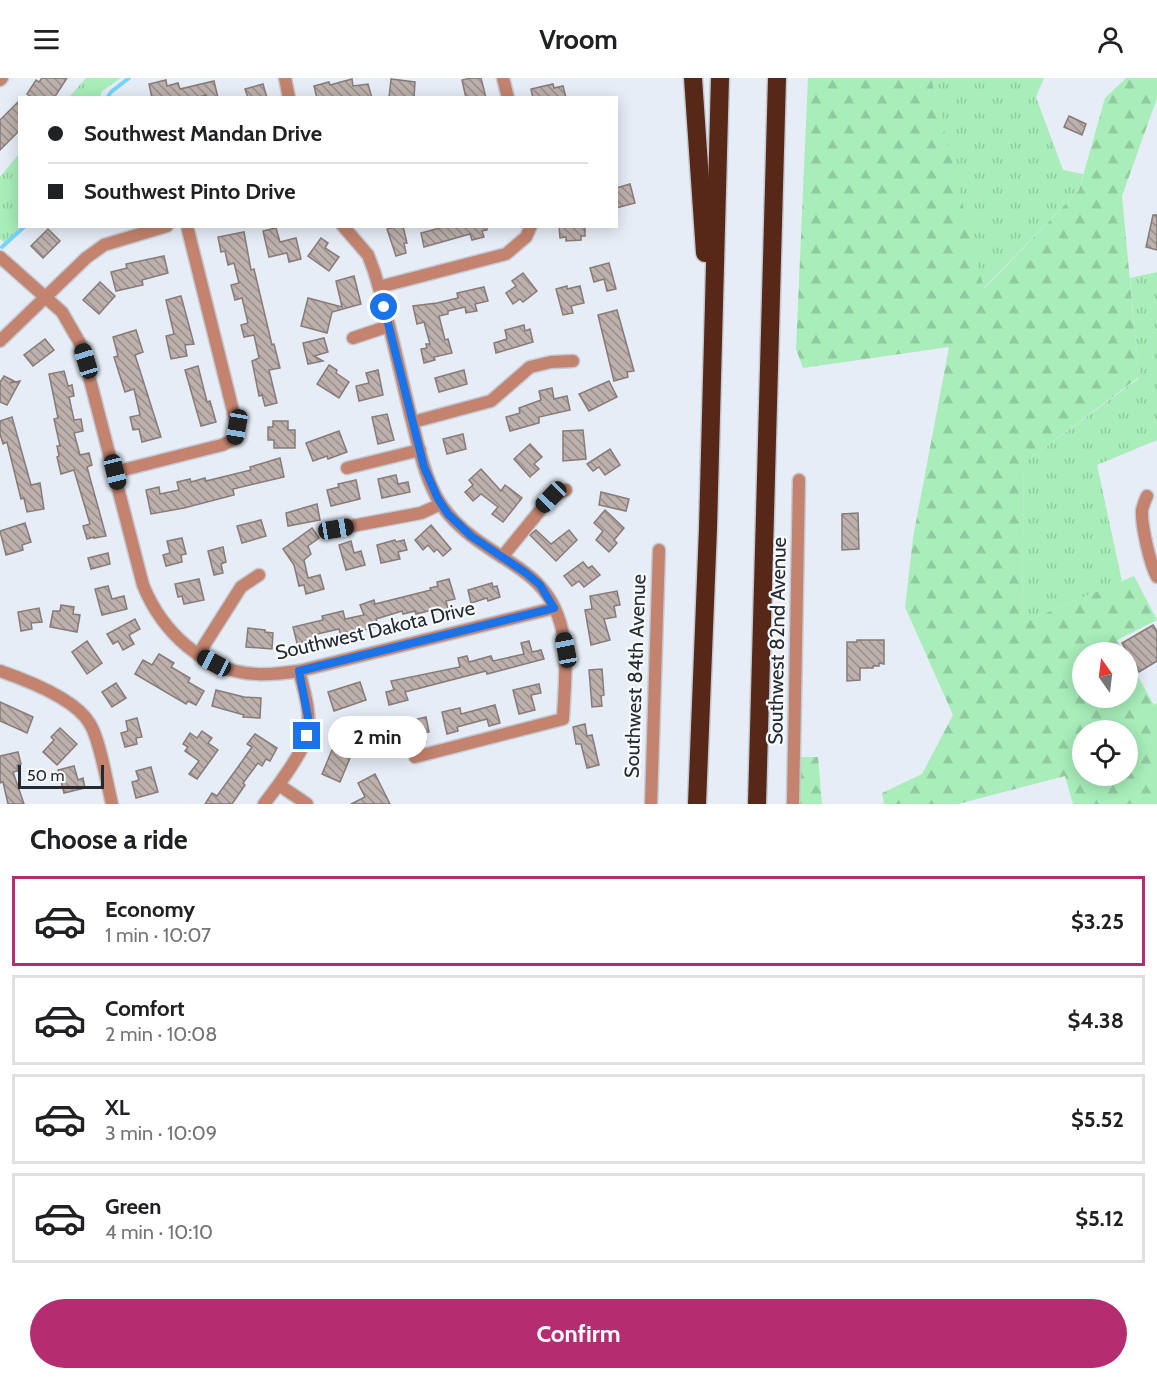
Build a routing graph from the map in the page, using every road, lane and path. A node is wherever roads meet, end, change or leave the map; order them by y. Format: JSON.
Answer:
{"nodes":[{"id":1,"x":285,"y":78,"type":"edge"},
{"id":2,"x":503,"y":78,"type":"edge"},
{"id":3,"x":693,"y":78,"type":"edge"},
{"id":4,"x":720,"y":78,"type":"edge"},
{"id":5,"x":777,"y":78,"type":"edge"},
{"id":6,"x":289,"y":96,"type":"edge"},
{"id":7,"x":508,"y":96,"type":"edge"},
{"id":8,"x":160,"y":228,"type":"edge"},
{"id":9,"x":187,"y":228,"type":"edge"},
{"id":10,"x":345,"y":228,"type":"edge"},
{"id":11,"x":530,"y":228,"type":"edge"},
{"id":12,"x":0,"y":258,"type":"edge"},
{"id":13,"x":379,"y":287,"type":"junction"},
{"id":14,"x":46,"y":297,"type":"junction"},
{"id":15,"x":389,"y":326,"type":"junction"},
{"id":16,"x":353,"y":338,"type":"dead end"},
{"id":17,"x":0,"y":341,"type":"edge"},
{"id":18,"x":711,"y":360,"type":"junction"},
{"id":19,"x":573,"y":361,"type":"dead end"},
{"id":20,"x":413,"y":422,"type":"junction"},
{"id":21,"x":420,"y":450,"type":"junction"},
{"id":22,"x":347,"y":468,"type":"dead end"},
{"id":23,"x":115,"y":472,"type":"junction"},
{"id":24,"x":800,"y":480,"type":"dead end"},
{"id":25,"x":566,"y":490,"type":"dead end"},
{"id":26,"x":1147,"y":496,"type":"dead end"},
{"id":27,"x":441,"y":504,"type":"junction"},
{"id":28,"x":336,"y":529,"type":"dead end"},
{"id":29,"x":659,"y":550,"type":"dead end"},
{"id":30,"x":502,"y":557,"type":"junction"},
{"id":31,"x":259,"y":575,"type":"dead end"},
{"id":32,"x":1157,"y":577,"type":"edge"},
{"id":33,"x":554,"y":608,"type":"junction"},
{"id":34,"x":198,"y":655,"type":"junction"},
{"id":35,"x":0,"y":671,"type":"edge"},
{"id":36,"x":299,"y":671,"type":"junction"},
{"id":37,"x":414,"y":757,"type":"dead end"},
{"id":38,"x":279,"y":785,"type":"junction"},
{"id":39,"x":112,"y":804,"type":"edge"},
{"id":40,"x":264,"y":804,"type":"edge"},
{"id":41,"x":307,"y":804,"type":"edge"},
{"id":42,"x":651,"y":804,"type":"edge"},
{"id":43,"x":697,"y":804,"type":"edge"},
{"id":44,"x":757,"y":804,"type":"edge"},
{"id":45,"x":793,"y":804,"type":"edge"}],
"edges":[{"from":1,"to":6,"type":"street"},
{"from":2,"to":7,"type":"street"},
{"from":3,"to":18,"type":"highway"},
{"from":4,"to":18,"type":"highway"},
{"from":5,"to":44,"type":"highway"},
{"from":8,"to":14,"type":"street"},
{"from":9,"to":23,"type":"street"},
{"from":10,"to":13,"type":"street"},
{"from":11,"to":13,"type":"street"},
{"from":12,"to":14,"type":"street","name":"Southwest Dakota Drive"},
{"from":13,"to":15,"type":"street"},
{"from":14,"to":17,"type":"street"},
{"from":14,"to":23,"type":"street","name":"Southwest Dakota Drive"},
{"from":15,"to":16,"type":"street"},
{"from":15,"to":20,"type":"street"},
{"from":18,"to":43,"type":"highway"},
{"from":19,"to":20,"type":"street"},
{"from":20,"to":21,"type":"street"},
{"from":21,"to":22,"type":"street"},
{"from":21,"to":27,"type":"street"},
{"from":23,"to":34,"type":"street","name":"Southwest Dakota Drive"},
{"from":24,"to":45,"type":"street","name":"Southwest 82nd Avenue"},
{"from":25,"to":30,"type":"street"},
{"from":26,"to":32,"type":"street"},
{"from":27,"to":28,"type":"street"},
{"from":27,"to":30,"type":"street"},
{"from":29,"to":42,"type":"street","name":"Southwest 84th Avenue"},
{"from":30,"to":33,"type":"street"},
{"from":31,"to":34,"type":"street"},
{"from":33,"to":36,"type":"street","name":"Southwest Dakota Drive"},
{"from":33,"to":37,"type":"street"},
{"from":34,"to":36,"type":"street","name":"Southwest Dakota Drive"},
{"from":35,"to":39,"type":"street"},
{"from":36,"to":38,"type":"street"},
{"from":38,"to":40,"type":"street"},
{"from":38,"to":41,"type":"street"}]}
